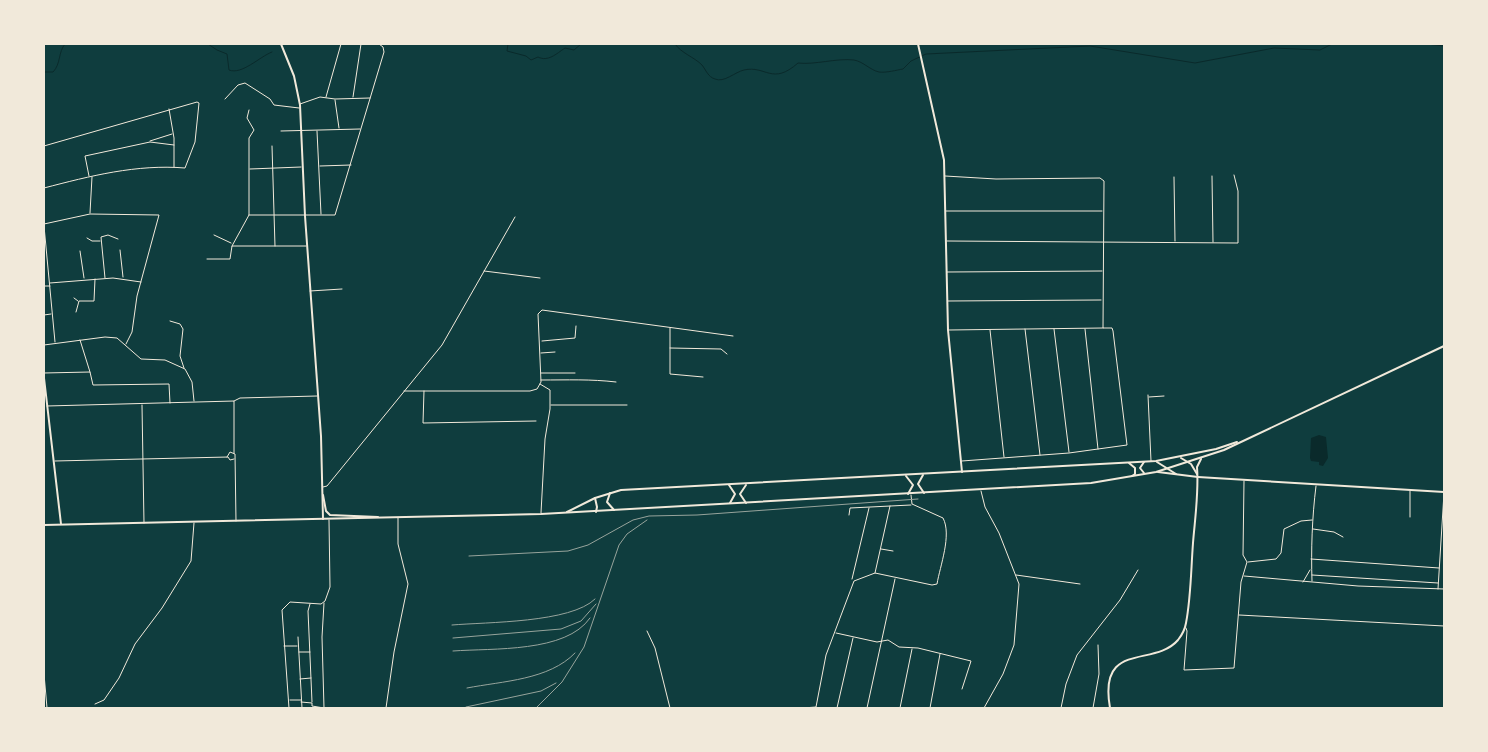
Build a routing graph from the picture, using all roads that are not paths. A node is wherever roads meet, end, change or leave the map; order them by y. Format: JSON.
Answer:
{"nodes":[{"id":1,"x":281,"y":44,"type":"edge"},
{"id":2,"x":341,"y":44,"type":"edge"},
{"id":3,"x":361,"y":44,"type":"edge"},
{"id":4,"x":379,"y":44,"type":"edge"},
{"id":5,"x":918,"y":44,"type":"edge"},
{"id":6,"x":326,"y":97,"type":"junction"},
{"id":7,"x":353,"y":98,"type":"junction"},
{"id":8,"x":370,"y":98,"type":"junction"},
{"id":9,"x":225,"y":99,"type":"dead end"},
{"id":10,"x":335,"y":100,"type":"junction"},
{"id":11,"x":300,"y":106,"type":"junction"},
{"id":12,"x":168,"y":109,"type":"junction"},
{"id":13,"x":249,"y":110,"type":"dead end"},
{"id":14,"x":339,"y":128,"type":"junction"},
{"id":15,"x":361,"y":129,"type":"junction"},
{"id":16,"x":300,"y":130,"type":"junction"},
{"id":17,"x":281,"y":131,"type":"dead end"},
{"id":18,"x":317,"y":131,"type":"junction"},
{"id":19,"x":173,"y":134,"type":"junction"},
{"id":20,"x":150,"y":142,"type":"junction"},
{"id":21,"x":174,"y":145,"type":"junction"},
{"id":22,"x":272,"y":146,"type":"dead end"},
{"id":23,"x":44,"y":147,"type":"edge"},
{"id":24,"x":351,"y":165,"type":"junction"},
{"id":25,"x":319,"y":166,"type":"junction"},
{"id":26,"x":174,"y":167,"type":"junction"},
{"id":27,"x":302,"y":167,"type":"junction"},
{"id":28,"x":272,"y":168,"type":"junction"},
{"id":29,"x":249,"y":169,"type":"junction"},
{"id":30,"x":90,"y":176,"type":"junction"},
{"id":31,"x":945,"y":176,"type":"junction"},
{"id":32,"x":1212,"y":176,"type":"dead end"},
{"id":33,"x":1234,"y":176,"type":"dead end"},
{"id":34,"x":1174,"y":177,"type":"dead end"},
{"id":35,"x":44,"y":188,"type":"edge"},
{"id":36,"x":44,"y":201,"type":"edge"},
{"id":37,"x":946,"y":211,"type":"junction"},
{"id":38,"x":1103,"y":211,"type":"junction"},
{"id":39,"x":90,"y":214,"type":"junction"},
{"id":40,"x":249,"y":215,"type":"junction"},
{"id":41,"x":274,"y":215,"type":"junction"},
{"id":42,"x":321,"y":215,"type":"junction"},
{"id":43,"x":305,"y":216,"type":"junction"},
{"id":44,"x":515,"y":217,"type":"dead end"},
{"id":45,"x":44,"y":225,"type":"edge"},
{"id":46,"x":214,"y":235,"type":"dead end"},
{"id":47,"x":88,"y":238,"type":"dead end"},
{"id":48,"x":118,"y":239,"type":"dead end"},
{"id":49,"x":101,"y":241,"type":"junction"},
{"id":50,"x":946,"y":241,"type":"junction"},
{"id":51,"x":1102,"y":242,"type":"junction"},
{"id":52,"x":1175,"y":242,"type":"junction"},
{"id":53,"x":1213,"y":242,"type":"junction"},
{"id":54,"x":232,"y":244,"type":"junction"},
{"id":55,"x":307,"y":246,"type":"junction"},
{"id":56,"x":275,"y":247,"type":"junction"},
{"id":57,"x":120,"y":250,"type":"dead end"},
{"id":58,"x":80,"y":251,"type":"dead end"},
{"id":59,"x":207,"y":259,"type":"dead end"},
{"id":60,"x":484,"y":271,"type":"junction"},
{"id":61,"x":1103,"y":271,"type":"junction"},
{"id":62,"x":946,"y":272,"type":"junction"},
{"id":63,"x":105,"y":278,"type":"junction"},
{"id":64,"x":123,"y":278,"type":"junction"},
{"id":65,"x":540,"y":278,"type":"dead end"},
{"id":66,"x":84,"y":279,"type":"junction"},
{"id":67,"x":95,"y":279,"type":"junction"},
{"id":68,"x":141,"y":282,"type":"junction"},
{"id":69,"x":50,"y":284,"type":"junction"},
{"id":70,"x":44,"y":286,"type":"edge"},
{"id":71,"x":342,"y":289,"type":"dead end"},
{"id":72,"x":310,"y":291,"type":"junction"},
{"id":73,"x":74,"y":298,"type":"dead end"},
{"id":74,"x":1102,"y":300,"type":"junction"},
{"id":75,"x":79,"y":301,"type":"junction"},
{"id":76,"x":947,"y":301,"type":"junction"},
{"id":77,"x":76,"y":312,"type":"dead end"},
{"id":78,"x":52,"y":314,"type":"junction"},
{"id":79,"x":44,"y":315,"type":"edge"},
{"id":80,"x":170,"y":321,"type":"dead end"},
{"id":81,"x":576,"y":326,"type":"dead end"},
{"id":82,"x":670,"y":328,"type":"junction"},
{"id":83,"x":1054,"y":328,"type":"junction"},
{"id":84,"x":1084,"y":328,"type":"junction"},
{"id":85,"x":1103,"y":328,"type":"junction"},
{"id":86,"x":990,"y":329,"type":"junction"},
{"id":87,"x":1025,"y":329,"type":"junction"},
{"id":88,"x":948,"y":330,"type":"junction"},
{"id":89,"x":733,"y":336,"type":"dead end"},
{"id":90,"x":80,"y":340,"type":"junction"},
{"id":91,"x":540,"y":341,"type":"junction"},
{"id":92,"x":55,"y":342,"type":"junction"},
{"id":93,"x":126,"y":344,"type":"junction"},
{"id":94,"x":44,"y":345,"type":"edge"},
{"id":95,"x":1444,"y":346,"type":"edge"},
{"id":96,"x":670,"y":348,"type":"junction"},
{"id":97,"x":555,"y":352,"type":"dead end"},
{"id":98,"x":540,"y":353,"type":"junction"},
{"id":99,"x":728,"y":354,"type":"dead end"},
{"id":100,"x":185,"y":369,"type":"junction"},
{"id":101,"x":90,"y":372,"type":"junction"},
{"id":102,"x":575,"y":372,"type":"dead end"},
{"id":103,"x":541,"y":373,"type":"junction"},
{"id":104,"x":44,"y":374,"type":"edge"},
{"id":105,"x":703,"y":377,"type":"dead end"},
{"id":106,"x":44,"y":378,"type":"edge"},
{"id":107,"x":540,"y":380,"type":"junction"},
{"id":108,"x":616,"y":382,"type":"dead end"},
{"id":109,"x":540,"y":384,"type":"junction"},
{"id":110,"x":404,"y":391,"type":"junction"},
{"id":111,"x":424,"y":391,"type":"junction"},
{"id":112,"x":318,"y":396,"type":"junction"},
{"id":113,"x":1164,"y":396,"type":"dead end"},
{"id":114,"x":234,"y":401,"type":"junction"},
{"id":115,"x":194,"y":402,"type":"junction"},
{"id":116,"x":170,"y":403,"type":"junction"},
{"id":117,"x":142,"y":404,"type":"junction"},
{"id":118,"x":551,"y":405,"type":"junction"},
{"id":119,"x":627,"y":405,"type":"dead end"},
{"id":120,"x":47,"y":406,"type":"junction"},
{"id":121,"x":536,"y":421,"type":"dead end"},
{"id":122,"x":1243,"y":440,"type":"junction"},
{"id":123,"x":1098,"y":449,"type":"junction"},
{"id":124,"x":234,"y":453,"type":"junction"},
{"id":125,"x":1069,"y":453,"type":"junction"},
{"id":126,"x":1040,"y":455,"type":"junction"},
{"id":127,"x":228,"y":457,"type":"junction"},
{"id":128,"x":1004,"y":458,"type":"junction"},
{"id":129,"x":1179,"y":458,"type":"junction"},
{"id":130,"x":1202,"y":458,"type":"junction"},
{"id":131,"x":234,"y":459,"type":"junction"},
{"id":132,"x":143,"y":460,"type":"junction"},
{"id":133,"x":54,"y":461,"type":"junction"},
{"id":134,"x":961,"y":461,"type":"junction"},
{"id":135,"x":1156,"y":461,"type":"junction"},
{"id":136,"x":1144,"y":462,"type":"junction"},
{"id":137,"x":1151,"y":462,"type":"junction"},
{"id":138,"x":1188,"y":462,"type":"junction"},
{"id":139,"x":1128,"y":463,"type":"junction"},
{"id":140,"x":1168,"y":468,"type":"junction"},
{"id":141,"x":962,"y":472,"type":"junction"},
{"id":142,"x":1156,"y":472,"type":"junction"},
{"id":143,"x":1146,"y":474,"type":"junction"},
{"id":144,"x":1176,"y":474,"type":"junction"},
{"id":145,"x":926,"y":475,"type":"junction"},
{"id":146,"x":904,"y":476,"type":"junction"},
{"id":147,"x":1130,"y":477,"type":"junction"},
{"id":148,"x":1198,"y":477,"type":"junction"},
{"id":149,"x":1244,"y":480,"type":"junction"},
{"id":150,"x":748,"y":484,"type":"junction"},
{"id":151,"x":727,"y":485,"type":"junction"},
{"id":152,"x":1316,"y":485,"type":"junction"},
{"id":153,"x":323,"y":487,"type":"junction"},
{"id":154,"x":981,"y":490,"type":"junction"},
{"id":155,"x":614,"y":491,"type":"junction"},
{"id":156,"x":1410,"y":491,"type":"junction"},
{"id":157,"x":1444,"y":492,"type":"edge"},
{"id":158,"x":926,"y":494,"type":"junction"},
{"id":159,"x":323,"y":495,"type":"junction"},
{"id":160,"x":906,"y":495,"type":"junction"},
{"id":161,"x":911,"y":495,"type":"junction"},
{"id":162,"x":595,"y":498,"type":"junction"},
{"id":163,"x":748,"y":503,"type":"junction"},
{"id":164,"x":728,"y":504,"type":"junction"},
{"id":165,"x":912,"y":504,"type":"junction"},
{"id":166,"x":890,"y":506,"type":"junction"},
{"id":167,"x":869,"y":508,"type":"junction"},
{"id":168,"x":615,"y":510,"type":"junction"},
{"id":169,"x":596,"y":512,"type":"junction"},
{"id":170,"x":565,"y":513,"type":"junction"},
{"id":171,"x":541,"y":514,"type":"junction"},
{"id":172,"x":849,"y":515,"type":"dead end"},
{"id":173,"x":1410,"y":517,"type":"dead end"},
{"id":174,"x":380,"y":518,"type":"junction"},
{"id":175,"x":398,"y":518,"type":"junction"},
{"id":176,"x":323,"y":519,"type":"junction"},
{"id":177,"x":328,"y":519,"type":"junction"},
{"id":178,"x":1312,"y":520,"type":"junction"},
{"id":179,"x":236,"y":521,"type":"junction"},
{"id":180,"x":194,"y":522,"type":"junction"},
{"id":181,"x":144,"y":523,"type":"junction"},
{"id":182,"x":44,"y":525,"type":"edge"},
{"id":183,"x":62,"y":525,"type":"junction"},
{"id":184,"x":1313,"y":529,"type":"junction"},
{"id":185,"x":1343,"y":537,"type":"dead end"},
{"id":186,"x":880,"y":548,"type":"junction"},
{"id":187,"x":893,"y":550,"type":"dead end"},
{"id":188,"x":1311,"y":559,"type":"junction"},
{"id":189,"x":1247,"y":562,"type":"junction"},
{"id":190,"x":1438,"y":568,"type":"junction"},
{"id":191,"x":1138,"y":570,"type":"dead end"},
{"id":192,"x":1310,"y":570,"type":"junction"},
{"id":193,"x":875,"y":574,"type":"junction"},
{"id":194,"x":1015,"y":575,"type":"junction"},
{"id":195,"x":1312,"y":575,"type":"junction"},
{"id":196,"x":1243,"y":576,"type":"junction"},
{"id":197,"x":896,"y":578,"type":"junction"},
{"id":198,"x":852,"y":579,"type":"dead end"},
{"id":199,"x":1302,"y":582,"type":"junction"},
{"id":200,"x":1312,"y":583,"type":"junction"},
{"id":201,"x":1438,"y":583,"type":"junction"},
{"id":202,"x":1080,"y":584,"type":"dead end"},
{"id":203,"x":1438,"y":589,"type":"junction"},
{"id":204,"x":1444,"y":589,"type":"edge"},
{"id":205,"x":324,"y":602,"type":"junction"},
{"id":206,"x":310,"y":603,"type":"junction"},
{"id":207,"x":1239,"y":615,"type":"junction"},
{"id":208,"x":1444,"y":626,"type":"edge"},
{"id":209,"x":1185,"y":628,"type":"junction"},
{"id":210,"x":647,"y":631,"type":"dead end"},
{"id":211,"x":836,"y":633,"type":"junction"},
{"id":212,"x":298,"y":637,"type":"dead end"},
{"id":213,"x":853,"y":637,"type":"junction"},
{"id":214,"x":882,"y":641,"type":"junction"},
{"id":215,"x":1098,"y":645,"type":"dead end"},
{"id":216,"x":283,"y":646,"type":"junction"},
{"id":217,"x":298,"y":646,"type":"junction"},
{"id":218,"x":912,"y":648,"type":"junction"},
{"id":219,"x":298,"y":652,"type":"junction"},
{"id":220,"x":311,"y":652,"type":"junction"},
{"id":221,"x":940,"y":653,"type":"junction"},
{"id":222,"x":44,"y":674,"type":"edge"},
{"id":223,"x":312,"y":678,"type":"junction"},
{"id":224,"x":300,"y":679,"type":"junction"},
{"id":225,"x":44,"y":689,"type":"edge"},
{"id":226,"x":962,"y":689,"type":"dead end"},
{"id":227,"x":288,"y":700,"type":"junction"},
{"id":228,"x":301,"y":701,"type":"junction"},
{"id":229,"x":95,"y":704,"type":"dead end"},
{"id":230,"x":312,"y":705,"type":"junction"},
{"id":231,"x":47,"y":708,"type":"edge"},
{"id":232,"x":289,"y":708,"type":"edge"},
{"id":233,"x":303,"y":708,"type":"edge"},
{"id":234,"x":310,"y":708,"type":"edge"},
{"id":235,"x":324,"y":708,"type":"edge"},
{"id":236,"x":386,"y":708,"type":"edge"},
{"id":237,"x":670,"y":708,"type":"edge"},
{"id":238,"x":803,"y":708,"type":"edge"},
{"id":239,"x":817,"y":708,"type":"edge"},
{"id":240,"x":837,"y":708,"type":"edge"},
{"id":241,"x":866,"y":708,"type":"edge"},
{"id":242,"x":900,"y":708,"type":"edge"},
{"id":243,"x":930,"y":708,"type":"edge"},
{"id":244,"x":984,"y":708,"type":"edge"},
{"id":245,"x":1061,"y":708,"type":"edge"},
{"id":246,"x":1093,"y":708,"type":"edge"},
{"id":247,"x":1110,"y":708,"type":"edge"}],
"edges":[{"from":1,"to":11,"type":"main road"},
{"from":2,"to":6,"type":"street"},
{"from":3,"to":7,"type":"street"},
{"from":4,"to":8,"type":"street"},
{"from":5,"to":31,"type":"main road"},
{"from":6,"to":10,"type":"street"},
{"from":6,"to":11,"type":"street"},
{"from":7,"to":8,"type":"street"},
{"from":7,"to":10,"type":"street"},
{"from":8,"to":15,"type":"street"},
{"from":9,"to":11,"type":"street"},
{"from":10,"to":14,"type":"street"},
{"from":11,"to":16,"type":"main road"},
{"from":12,"to":19,"type":"street"},
{"from":12,"to":23,"type":"street"},
{"from":12,"to":26,"type":"street"},
{"from":13,"to":29,"type":"street"},
{"from":14,"to":15,"type":"street"},
{"from":14,"to":18,"type":"street"},
{"from":15,"to":24,"type":"street"},
{"from":16,"to":17,"type":"street"},
{"from":16,"to":18,"type":"street"},
{"from":16,"to":27,"type":"main road"},
{"from":18,"to":25,"type":"street"},
{"from":19,"to":20,"type":"street"},
{"from":19,"to":21,"type":"street"},
{"from":20,"to":21,"type":"street"},
{"from":20,"to":30,"type":"street"},
{"from":21,"to":26,"type":"street"},
{"from":22,"to":28,"type":"street"},
{"from":23,"to":35,"type":"street"},
{"from":24,"to":25,"type":"street"},
{"from":24,"to":42,"type":"street"},
{"from":25,"to":42,"type":"street"},
{"from":26,"to":30,"type":"street"},
{"from":27,"to":28,"type":"street"},
{"from":27,"to":43,"type":"main road"},
{"from":28,"to":29,"type":"street"},
{"from":28,"to":41,"type":"street"},
{"from":29,"to":40,"type":"street"},
{"from":30,"to":35,"type":"street"},
{"from":30,"to":39,"type":"street"},
{"from":31,"to":37,"type":"main road"},
{"from":31,"to":38,"type":"street"},
{"from":32,"to":53,"type":"street"},
{"from":33,"to":53,"type":"street"},
{"from":34,"to":52,"type":"street"},
{"from":35,"to":36,"type":"street"},
{"from":37,"to":38,"type":"street"},
{"from":37,"to":50,"type":"main road"},
{"from":38,"to":51,"type":"street"},
{"from":39,"to":45,"type":"street"},
{"from":39,"to":68,"type":"street"},
{"from":40,"to":41,"type":"street"},
{"from":40,"to":54,"type":"street"},
{"from":41,"to":43,"type":"street"},
{"from":41,"to":56,"type":"street"},
{"from":42,"to":43,"type":"street"},
{"from":43,"to":55,"type":"main road"},
{"from":44,"to":60,"type":"street"},
{"from":45,"to":69,"type":"street"},
{"from":46,"to":54,"type":"street"},
{"from":47,"to":49,"type":"street"},
{"from":48,"to":49,"type":"street"},
{"from":49,"to":63,"type":"street"},
{"from":50,"to":51,"type":"street"},
{"from":50,"to":62,"type":"main road"},
{"from":51,"to":52,"type":"street"},
{"from":51,"to":61,"type":"street"},
{"from":52,"to":53,"type":"street"},
{"from":54,"to":56,"type":"street"},
{"from":54,"to":59,"type":"street"},
{"from":55,"to":56,"type":"street"},
{"from":55,"to":72,"type":"main road"},
{"from":57,"to":64,"type":"street"},
{"from":58,"to":66,"type":"street"},
{"from":60,"to":65,"type":"street"},
{"from":60,"to":110,"type":"street"},
{"from":61,"to":62,"type":"street"},
{"from":61,"to":74,"type":"street"},
{"from":62,"to":76,"type":"main road"},
{"from":63,"to":64,"type":"street"},
{"from":63,"to":67,"type":"street"},
{"from":64,"to":68,"type":"street"},
{"from":66,"to":67,"type":"street"},
{"from":66,"to":69,"type":"street"},
{"from":67,"to":75,"type":"street"},
{"from":68,"to":93,"type":"street"},
{"from":69,"to":70,"type":"street"},
{"from":69,"to":78,"type":"street"},
{"from":71,"to":72,"type":"street"},
{"from":72,"to":112,"type":"main road"},
{"from":73,"to":75,"type":"street"},
{"from":74,"to":76,"type":"street"},
{"from":74,"to":85,"type":"street"},
{"from":75,"to":77,"type":"street"},
{"from":76,"to":88,"type":"main road"},
{"from":78,"to":79,"type":"street"},
{"from":78,"to":92,"type":"street"},
{"from":80,"to":100,"type":"street"},
{"from":81,"to":91,"type":"street"},
{"from":82,"to":89,"type":"street"},
{"from":82,"to":91,"type":"street"},
{"from":82,"to":96,"type":"street"},
{"from":83,"to":84,"type":"street"},
{"from":83,"to":87,"type":"street"},
{"from":83,"to":125,"type":"street"},
{"from":84,"to":85,"type":"street"},
{"from":84,"to":123,"type":"street"},
{"from":85,"to":123,"type":"street"},
{"from":86,"to":87,"type":"street"},
{"from":86,"to":88,"type":"street"},
{"from":86,"to":128,"type":"street"},
{"from":87,"to":126,"type":"street"},
{"from":88,"to":134,"type":"main road"},
{"from":90,"to":92,"type":"street"},
{"from":90,"to":93,"type":"street"},
{"from":90,"to":101,"type":"street"},
{"from":91,"to":98,"type":"street"},
{"from":92,"to":94,"type":"street"},
{"from":93,"to":100,"type":"street"},
{"from":95,"to":122,"type":"main road"},
{"from":96,"to":99,"type":"street"},
{"from":96,"to":105,"type":"street"},
{"from":97,"to":98,"type":"street"},
{"from":98,"to":103,"type":"street"},
{"from":100,"to":115,"type":"street"},
{"from":101,"to":104,"type":"street"},
{"from":101,"to":116,"type":"street"},
{"from":102,"to":103,"type":"street"},
{"from":103,"to":107,"type":"street"},
{"from":106,"to":120,"type":"main road"},
{"from":107,"to":108,"type":"street"},
{"from":107,"to":109,"type":"street"},
{"from":109,"to":111,"type":"street"},
{"from":109,"to":118,"type":"street"},
{"from":110,"to":111,"type":"street"},
{"from":110,"to":153,"type":"street"},
{"from":111,"to":121,"type":"street"},
{"from":112,"to":114,"type":"street"},
{"from":112,"to":153,"type":"main road"},
{"from":113,"to":137,"type":"street"},
{"from":114,"to":115,"type":"street"},
{"from":114,"to":124,"type":"street"},
{"from":115,"to":116,"type":"street"},
{"from":116,"to":117,"type":"street"},
{"from":117,"to":120,"type":"street"},
{"from":117,"to":132,"type":"street"},
{"from":118,"to":119,"type":"street"},
{"from":118,"to":171,"type":"street"},
{"from":120,"to":133,"type":"main road"},
{"from":122,"to":129,"type":"main road"},
{"from":122,"to":130,"type":"main road"},
{"from":123,"to":125,"type":"street"},
{"from":124,"to":127,"type":"street"},
{"from":124,"to":131,"type":"street"},
{"from":125,"to":126,"type":"street"},
{"from":126,"to":128,"type":"street"},
{"from":127,"to":131,"type":"street"},
{"from":127,"to":132,"type":"street"},
{"from":128,"to":134,"type":"street"},
{"from":129,"to":135,"type":"main road"},
{"from":129,"to":138,"type":"main road"},
{"from":130,"to":138,"type":"main road"},
{"from":130,"to":148,"type":"main road"},
{"from":131,"to":179,"type":"street"},
{"from":132,"to":133,"type":"street"},
{"from":132,"to":181,"type":"street"},
{"from":133,"to":183,"type":"main road"},
{"from":134,"to":141,"type":"main road"},
{"from":135,"to":137,"type":"main road"},
{"from":135,"to":140,"type":"main road"},
{"from":136,"to":137,"type":"main road"},
{"from":136,"to":139,"type":"main road"},
{"from":136,"to":143,"type":"main road"},
{"from":138,"to":140,"type":"main road"},
{"from":138,"to":148,"type":"main road"},
{"from":139,"to":141,"type":"main road"},
{"from":139,"to":147,"type":"main road"},
{"from":140,"to":142,"type":"main road"},
{"from":140,"to":144,"type":"main road"},
{"from":141,"to":145,"type":"main road"},
{"from":142,"to":143,"type":"main road"},
{"from":142,"to":144,"type":"main road"},
{"from":143,"to":147,"type":"main road"},
{"from":144,"to":148,"type":"main road"},
{"from":145,"to":146,"type":"main road"},
{"from":145,"to":158,"type":"main road"},
{"from":146,"to":150,"type":"main road"},
{"from":146,"to":160,"type":"main road"},
{"from":147,"to":154,"type":"main road"},
{"from":148,"to":149,"type":"main road"},
{"from":148,"to":209,"type":"main road"},
{"from":149,"to":152,"type":"main road"},
{"from":149,"to":189,"type":"street"},
{"from":150,"to":151,"type":"main road"},
{"from":150,"to":163,"type":"main road"},
{"from":151,"to":155,"type":"main road"},
{"from":151,"to":164,"type":"main road"},
{"from":152,"to":156,"type":"main road"},
{"from":152,"to":178,"type":"street"},
{"from":153,"to":159,"type":"main road"},
{"from":154,"to":158,"type":"main road"},
{"from":154,"to":194,"type":"street"},
{"from":155,"to":162,"type":"main road"},
{"from":155,"to":168,"type":"main road"},
{"from":156,"to":157,"type":"main road"},
{"from":156,"to":173,"type":"street"},
{"from":157,"to":190,"type":"street"},
{"from":158,"to":161,"type":"main road"},
{"from":159,"to":174,"type":"main road"},
{"from":159,"to":176,"type":"main road"},
{"from":160,"to":161,"type":"main road"},
{"from":160,"to":163,"type":"main road"},
{"from":161,"to":165,"type":"street"},
{"from":162,"to":169,"type":"main road"},
{"from":162,"to":170,"type":"main road"},
{"from":163,"to":164,"type":"main road"},
{"from":164,"to":168,"type":"main road"},
{"from":165,"to":166,"type":"street"},
{"from":165,"to":197,"type":"street"},
{"from":166,"to":167,"type":"street"},
{"from":166,"to":186,"type":"street"},
{"from":167,"to":172,"type":"street"},
{"from":167,"to":198,"type":"street"},
{"from":168,"to":169,"type":"main road"},
{"from":169,"to":170,"type":"main road"},
{"from":170,"to":171,"type":"main road"},
{"from":171,"to":175,"type":"main road"},
{"from":174,"to":175,"type":"main road"},
{"from":174,"to":177,"type":"main road"},
{"from":175,"to":236,"type":"street"},
{"from":176,"to":177,"type":"main road"},
{"from":176,"to":179,"type":"main road"},
{"from":177,"to":205,"type":"street"},
{"from":178,"to":184,"type":"street"},
{"from":178,"to":189,"type":"street"},
{"from":179,"to":180,"type":"main road"},
{"from":180,"to":181,"type":"main road"},
{"from":180,"to":229,"type":"street"},
{"from":181,"to":183,"type":"main road"},
{"from":182,"to":183,"type":"main road"},
{"from":184,"to":185,"type":"street"},
{"from":184,"to":188,"type":"street"},
{"from":186,"to":187,"type":"street"},
{"from":186,"to":193,"type":"street"},
{"from":188,"to":190,"type":"street"},
{"from":188,"to":192,"type":"street"},
{"from":189,"to":196,"type":"street"},
{"from":190,"to":201,"type":"street"},
{"from":191,"to":245,"type":"street"},
{"from":192,"to":195,"type":"street"},
{"from":192,"to":199,"type":"street"},
{"from":193,"to":197,"type":"street"},
{"from":193,"to":211,"type":"street"},
{"from":194,"to":202,"type":"street"},
{"from":194,"to":244,"type":"street"},
{"from":195,"to":200,"type":"street"},
{"from":195,"to":201,"type":"street"},
{"from":196,"to":199,"type":"street"},
{"from":196,"to":207,"type":"street"},
{"from":197,"to":214,"type":"street"},
{"from":199,"to":200,"type":"street"},
{"from":200,"to":203,"type":"street"},
{"from":201,"to":203,"type":"street"},
{"from":203,"to":204,"type":"street"},
{"from":205,"to":206,"type":"street"},
{"from":205,"to":235,"type":"street"},
{"from":206,"to":216,"type":"street"},
{"from":206,"to":220,"type":"street"},
{"from":207,"to":208,"type":"street"},
{"from":207,"to":209,"type":"street"},
{"from":209,"to":247,"type":"main road"},
{"from":210,"to":237,"type":"street"},
{"from":211,"to":213,"type":"street"},
{"from":211,"to":239,"type":"street"},
{"from":212,"to":217,"type":"street"},
{"from":213,"to":214,"type":"street"},
{"from":213,"to":240,"type":"street"},
{"from":214,"to":218,"type":"street"},
{"from":214,"to":241,"type":"street"},
{"from":215,"to":246,"type":"street"},
{"from":216,"to":217,"type":"street"},
{"from":216,"to":227,"type":"street"},
{"from":217,"to":219,"type":"street"},
{"from":218,"to":221,"type":"street"},
{"from":218,"to":242,"type":"street"},
{"from":219,"to":220,"type":"street"},
{"from":219,"to":224,"type":"street"},
{"from":220,"to":223,"type":"street"},
{"from":221,"to":226,"type":"street"},
{"from":221,"to":243,"type":"street"},
{"from":222,"to":225,"type":"street"},
{"from":223,"to":224,"type":"street"},
{"from":223,"to":230,"type":"street"},
{"from":224,"to":228,"type":"street"},
{"from":225,"to":231,"type":"street"},
{"from":227,"to":228,"type":"street"},
{"from":227,"to":232,"type":"street"},
{"from":228,"to":230,"type":"street"},
{"from":228,"to":233,"type":"street"},
{"from":230,"to":234,"type":"street"},
{"from":230,"to":235,"type":"street"},
{"from":238,"to":239,"type":"street"}]}
